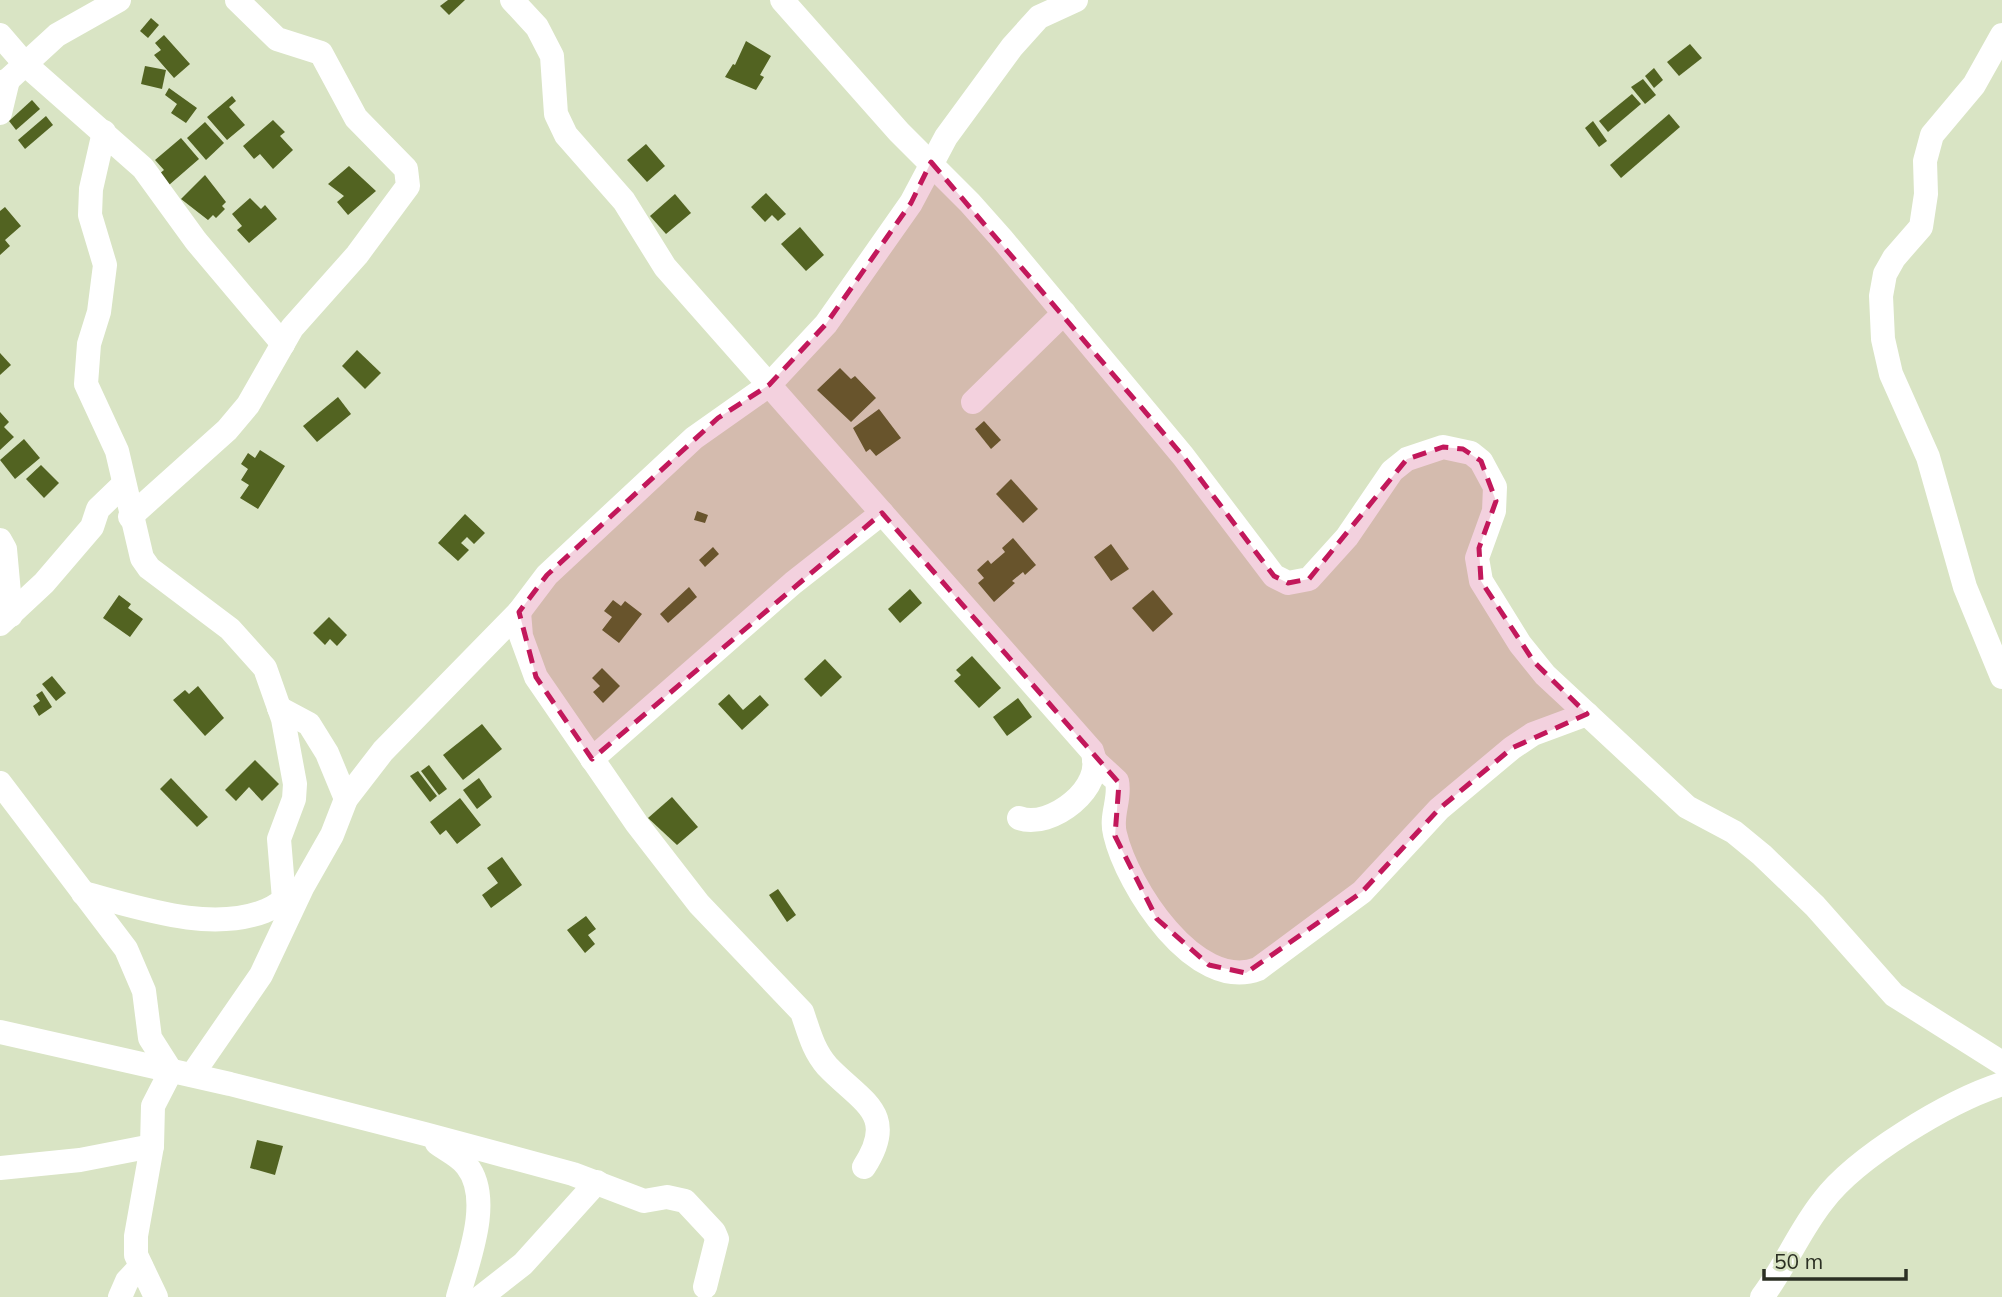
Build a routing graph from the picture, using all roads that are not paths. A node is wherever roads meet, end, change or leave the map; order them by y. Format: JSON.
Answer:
{"nodes":[{"id":1,"x":118,"y":0,"type":"edge"},
{"id":2,"x":237,"y":0,"type":"edge"},
{"id":3,"x":512,"y":0,"type":"edge"},
{"id":4,"x":782,"y":0,"type":"edge"},
{"id":5,"x":1076,"y":0,"type":"edge"},
{"id":6,"x":0,"y":35,"type":"edge"},
{"id":7,"x":2002,"y":35,"type":"edge"},
{"id":8,"x":11,"y":76,"type":"edge"},
{"id":9,"x":0,"y":113,"type":"edge"},
{"id":10,"x":104,"y":132,"type":"junction"},
{"id":11,"x":931,"y":162,"type":"junction"},
{"id":12,"x":1064,"y":313,"type":"junction"},
{"id":13,"x":283,"y":344,"type":"junction"},
{"id":14,"x":769,"y":385,"type":"junction"},
{"id":15,"x":973,"y":402,"type":"dead end"},
{"id":16,"x":124,"y":484,"type":"junction"},
{"id":17,"x":882,"y":513,"type":"junction"},
{"id":18,"x":131,"y":519,"type":"junction"},
{"id":19,"x":96,"y":520,"type":"junction"},
{"id":20,"x":0,"y":540,"type":"edge"},
{"id":21,"x":519,"y":612,"type":"junction"},
{"id":22,"x":6,"y":620,"type":"edge"},
{"id":23,"x":2002,"y":677,"type":"edge"},
{"id":24,"x":279,"y":708,"type":"junction"},
{"id":25,"x":1587,"y":714,"type":"junction"},
{"id":26,"x":592,"y":759,"type":"junction"},
{"id":27,"x":1094,"y":760,"type":"junction"},
{"id":28,"x":0,"y":783,"type":"edge"},
{"id":29,"x":346,"y":799,"type":"junction"},
{"id":30,"x":1018,"y":818,"type":"dead end"},
{"id":31,"x":83,"y":893,"type":"junction"},
{"id":32,"x":293,"y":893,"type":"junction"},
{"id":33,"x":0,"y":1032,"type":"edge"},
{"id":34,"x":2002,"y":1063,"type":"edge"},
{"id":35,"x":181,"y":1073,"type":"junction"},
{"id":36,"x":2002,"y":1084,"type":"edge"},
{"id":37,"x":425,"y":1134,"type":"junction"},
{"id":38,"x":152,"y":1146,"type":"junction"},
{"id":39,"x":864,"y":1167,"type":"dead end"},
{"id":40,"x":0,"y":1168,"type":"edge"},
{"id":41,"x":597,"y":1182,"type":"junction"},
{"id":42,"x":141,"y":1266,"type":"junction"},
{"id":43,"x":705,"y":1287,"type":"dead end"},
{"id":44,"x":120,"y":1297,"type":"edge"},
{"id":45,"x":156,"y":1297,"type":"edge"},
{"id":46,"x":458,"y":1297,"type":"edge"},
{"id":47,"x":481,"y":1297,"type":"edge"},
{"id":48,"x":1762,"y":1297,"type":"edge"}],
"edges":[{"from":1,"to":8,"type":"street"},
{"from":2,"to":13,"type":"street"},
{"from":3,"to":14,"type":"street"},
{"from":4,"to":11,"type":"street"},
{"from":5,"to":11,"type":"street"},
{"from":6,"to":8,"type":"street"},
{"from":7,"to":23,"type":"street"},
{"from":8,"to":9,"type":"street"},
{"from":8,"to":10,"type":"street"},
{"from":10,"to":13,"type":"street"},
{"from":10,"to":16,"type":"street"},
{"from":11,"to":12,"type":"street"},
{"from":11,"to":14,"type":"street"},
{"from":12,"to":15,"type":"street"},
{"from":12,"to":25,"type":"street"},
{"from":13,"to":18,"type":"street"},
{"from":14,"to":17,"type":"street"},
{"from":14,"to":21,"type":"street"},
{"from":16,"to":18,"type":"street"},
{"from":16,"to":19,"type":"street"},
{"from":17,"to":26,"type":"street"},
{"from":17,"to":27,"type":"street"},
{"from":18,"to":19,"type":"street"},
{"from":18,"to":24,"type":"street"},
{"from":19,"to":22,"type":"street"},
{"from":20,"to":22,"type":"street"},
{"from":21,"to":26,"type":"street"},
{"from":21,"to":29,"type":"street"},
{"from":24,"to":29,"type":"street"},
{"from":24,"to":32,"type":"street"},
{"from":25,"to":27,"type":"street"},
{"from":25,"to":34,"type":"street"},
{"from":26,"to":39,"type":"street"},
{"from":27,"to":30,"type":"street"},
{"from":28,"to":31,"type":"street"},
{"from":29,"to":32,"type":"street"},
{"from":31,"to":32,"type":"street"},
{"from":31,"to":35,"type":"street"},
{"from":32,"to":35,"type":"street"},
{"from":33,"to":35,"type":"street"},
{"from":35,"to":37,"type":"street"},
{"from":35,"to":38,"type":"street"},
{"from":36,"to":48,"type":"street"},
{"from":37,"to":41,"type":"street"},
{"from":37,"to":46,"type":"street"},
{"from":38,"to":40,"type":"street"},
{"from":38,"to":42,"type":"street"},
{"from":41,"to":43,"type":"street"},
{"from":41,"to":47,"type":"street"},
{"from":42,"to":44,"type":"street"},
{"from":42,"to":45,"type":"street"}]}
